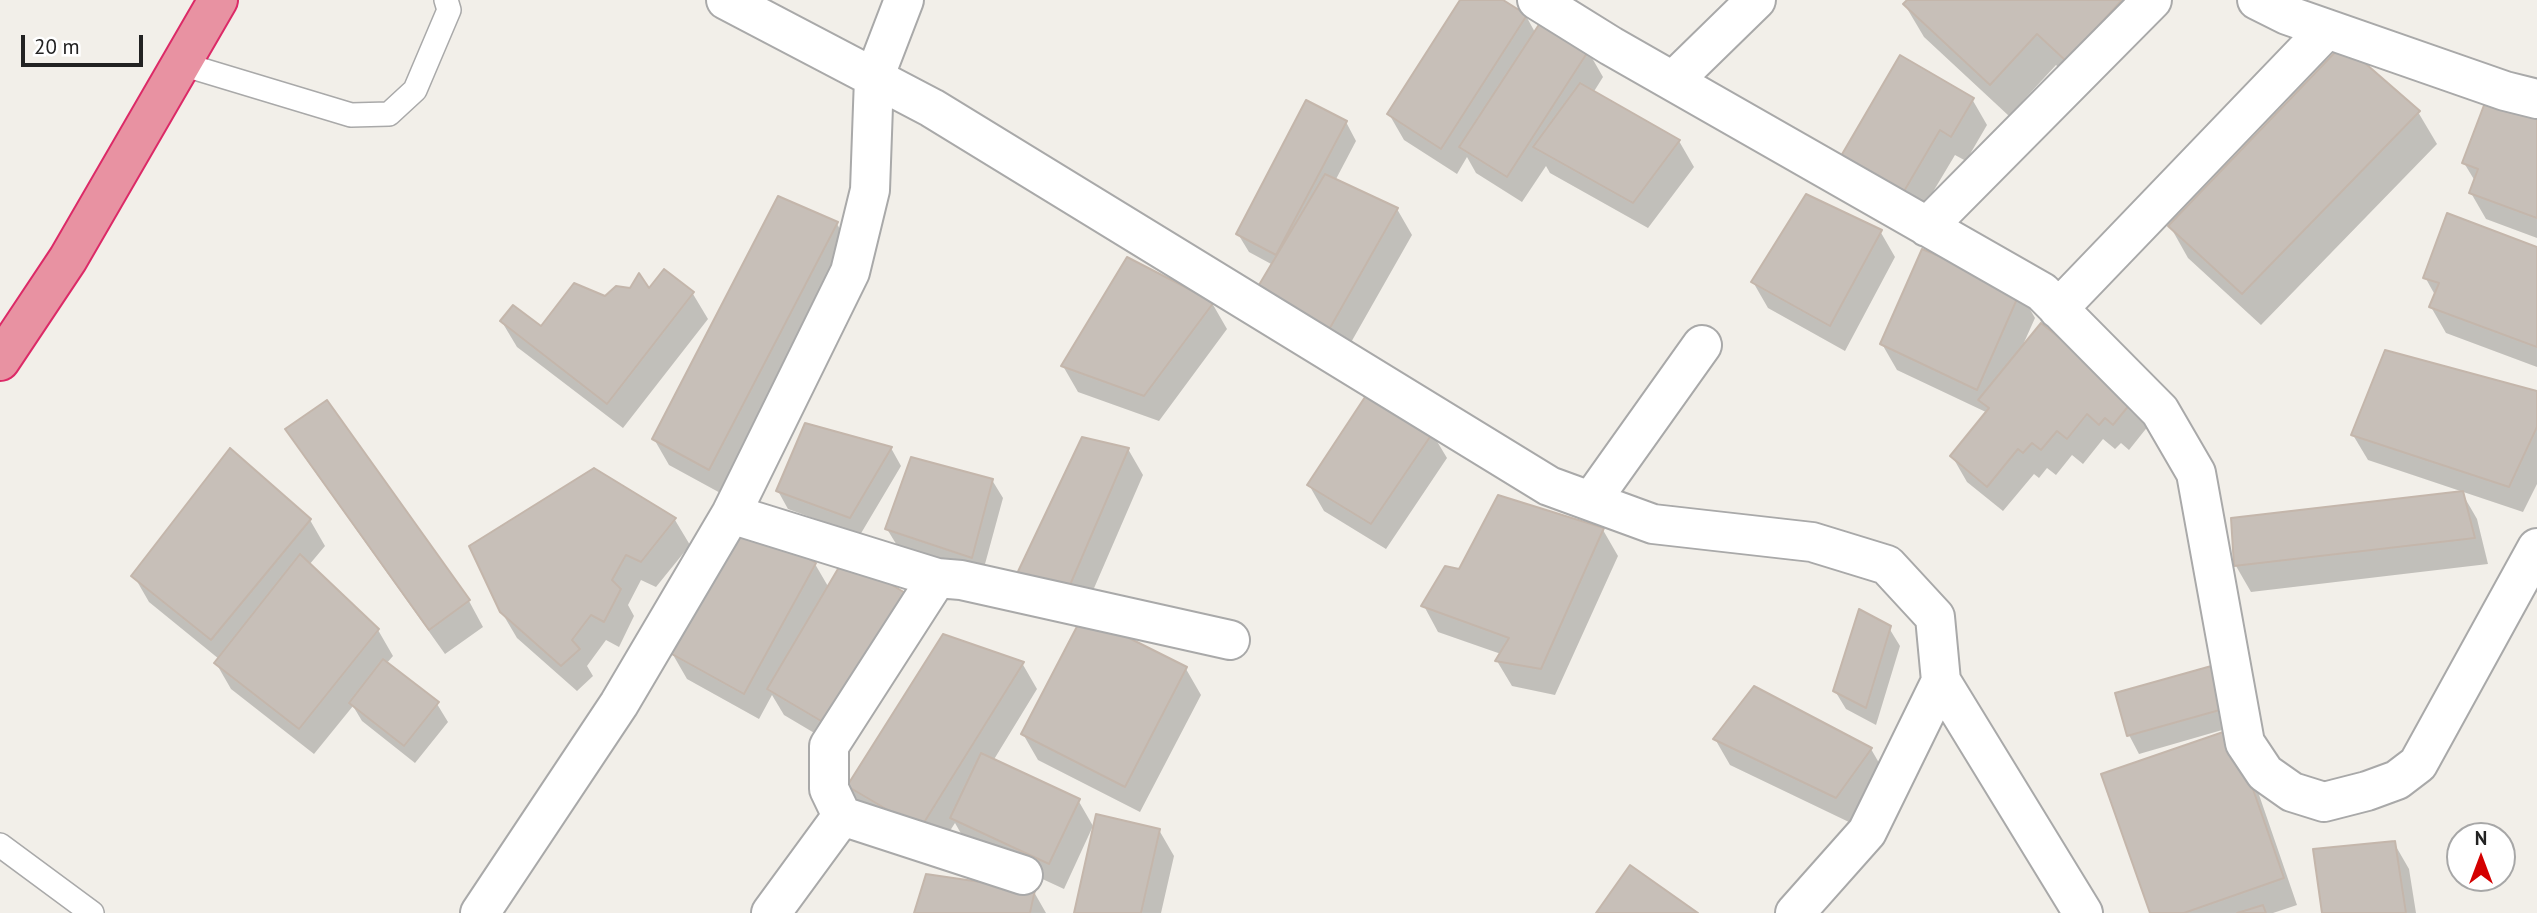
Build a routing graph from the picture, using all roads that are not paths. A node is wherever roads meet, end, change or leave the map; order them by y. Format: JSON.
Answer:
{"nodes":[{"id":1,"x":218,"y":0,"type":"edge"},
{"id":2,"x":446,"y":0,"type":"edge"},
{"id":3,"x":726,"y":0,"type":"edge"},
{"id":4,"x":904,"y":0,"type":"edge"},
{"id":5,"x":1537,"y":0,"type":"edge"},
{"id":6,"x":1756,"y":0,"type":"edge"},
{"id":7,"x":2152,"y":0,"type":"edge"},
{"id":8,"x":2257,"y":0,"type":"edge"},
{"id":9,"x":2327,"y":29,"type":"junction"},
{"id":10,"x":182,"y":64,"type":"junction"},
{"id":11,"x":874,"y":78,"type":"junction"},
{"id":12,"x":1673,"y":81,"type":"junction"},
{"id":13,"x":2537,"y":99,"type":"edge"},
{"id":14,"x":1927,"y":227,"type":"junction"},
{"id":15,"x":2058,"y":309,"type":"junction"},
{"id":16,"x":1702,"y":345,"type":"dead end"},
{"id":17,"x":0,"y":361,"type":"edge"},
{"id":18,"x":1591,"y":501,"type":"junction"},
{"id":19,"x":732,"y":514,"type":"junction"},
{"id":20,"x":2537,"y":548,"type":"edge"},
{"id":21,"x":937,"y":578,"type":"junction"},
{"id":22,"x":1230,"y":640,"type":"dead end"},
{"id":23,"x":1941,"y":681,"type":"junction"},
{"id":24,"x":842,"y":816,"type":"junction"},
{"id":25,"x":0,"y":845,"type":"edge"},
{"id":26,"x":1023,"y":875,"type":"dead end"},
{"id":27,"x":92,"y":913,"type":"edge"},
{"id":28,"x":480,"y":913,"type":"edge"},
{"id":29,"x":771,"y":913,"type":"edge"},
{"id":30,"x":1795,"y":913,"type":"edge"},
{"id":31,"x":2083,"y":913,"type":"edge"}],
"edges":[{"from":1,"to":10,"type":"highway"},
{"from":2,"to":10,"type":"lane"},
{"from":3,"to":11,"type":"street"},
{"from":4,"to":11,"type":"street"},
{"from":5,"to":12,"type":"street"},
{"from":6,"to":12,"type":"street"},
{"from":7,"to":14,"type":"street"},
{"from":8,"to":9,"type":"street"},
{"from":9,"to":13,"type":"street"},
{"from":9,"to":15,"type":"street"},
{"from":10,"to":17,"type":"highway"},
{"from":11,"to":18,"type":"street"},
{"from":11,"to":19,"type":"street"},
{"from":12,"to":14,"type":"street"},
{"from":14,"to":15,"type":"street"},
{"from":15,"to":20,"type":"street"},
{"from":16,"to":18,"type":"street"},
{"from":18,"to":23,"type":"street"},
{"from":19,"to":21,"type":"street"},
{"from":19,"to":28,"type":"street"},
{"from":21,"to":22,"type":"street"},
{"from":21,"to":24,"type":"street"},
{"from":23,"to":30,"type":"street"},
{"from":23,"to":31,"type":"street"},
{"from":24,"to":26,"type":"street"},
{"from":24,"to":29,"type":"street"},
{"from":25,"to":27,"type":"lane"}]}
